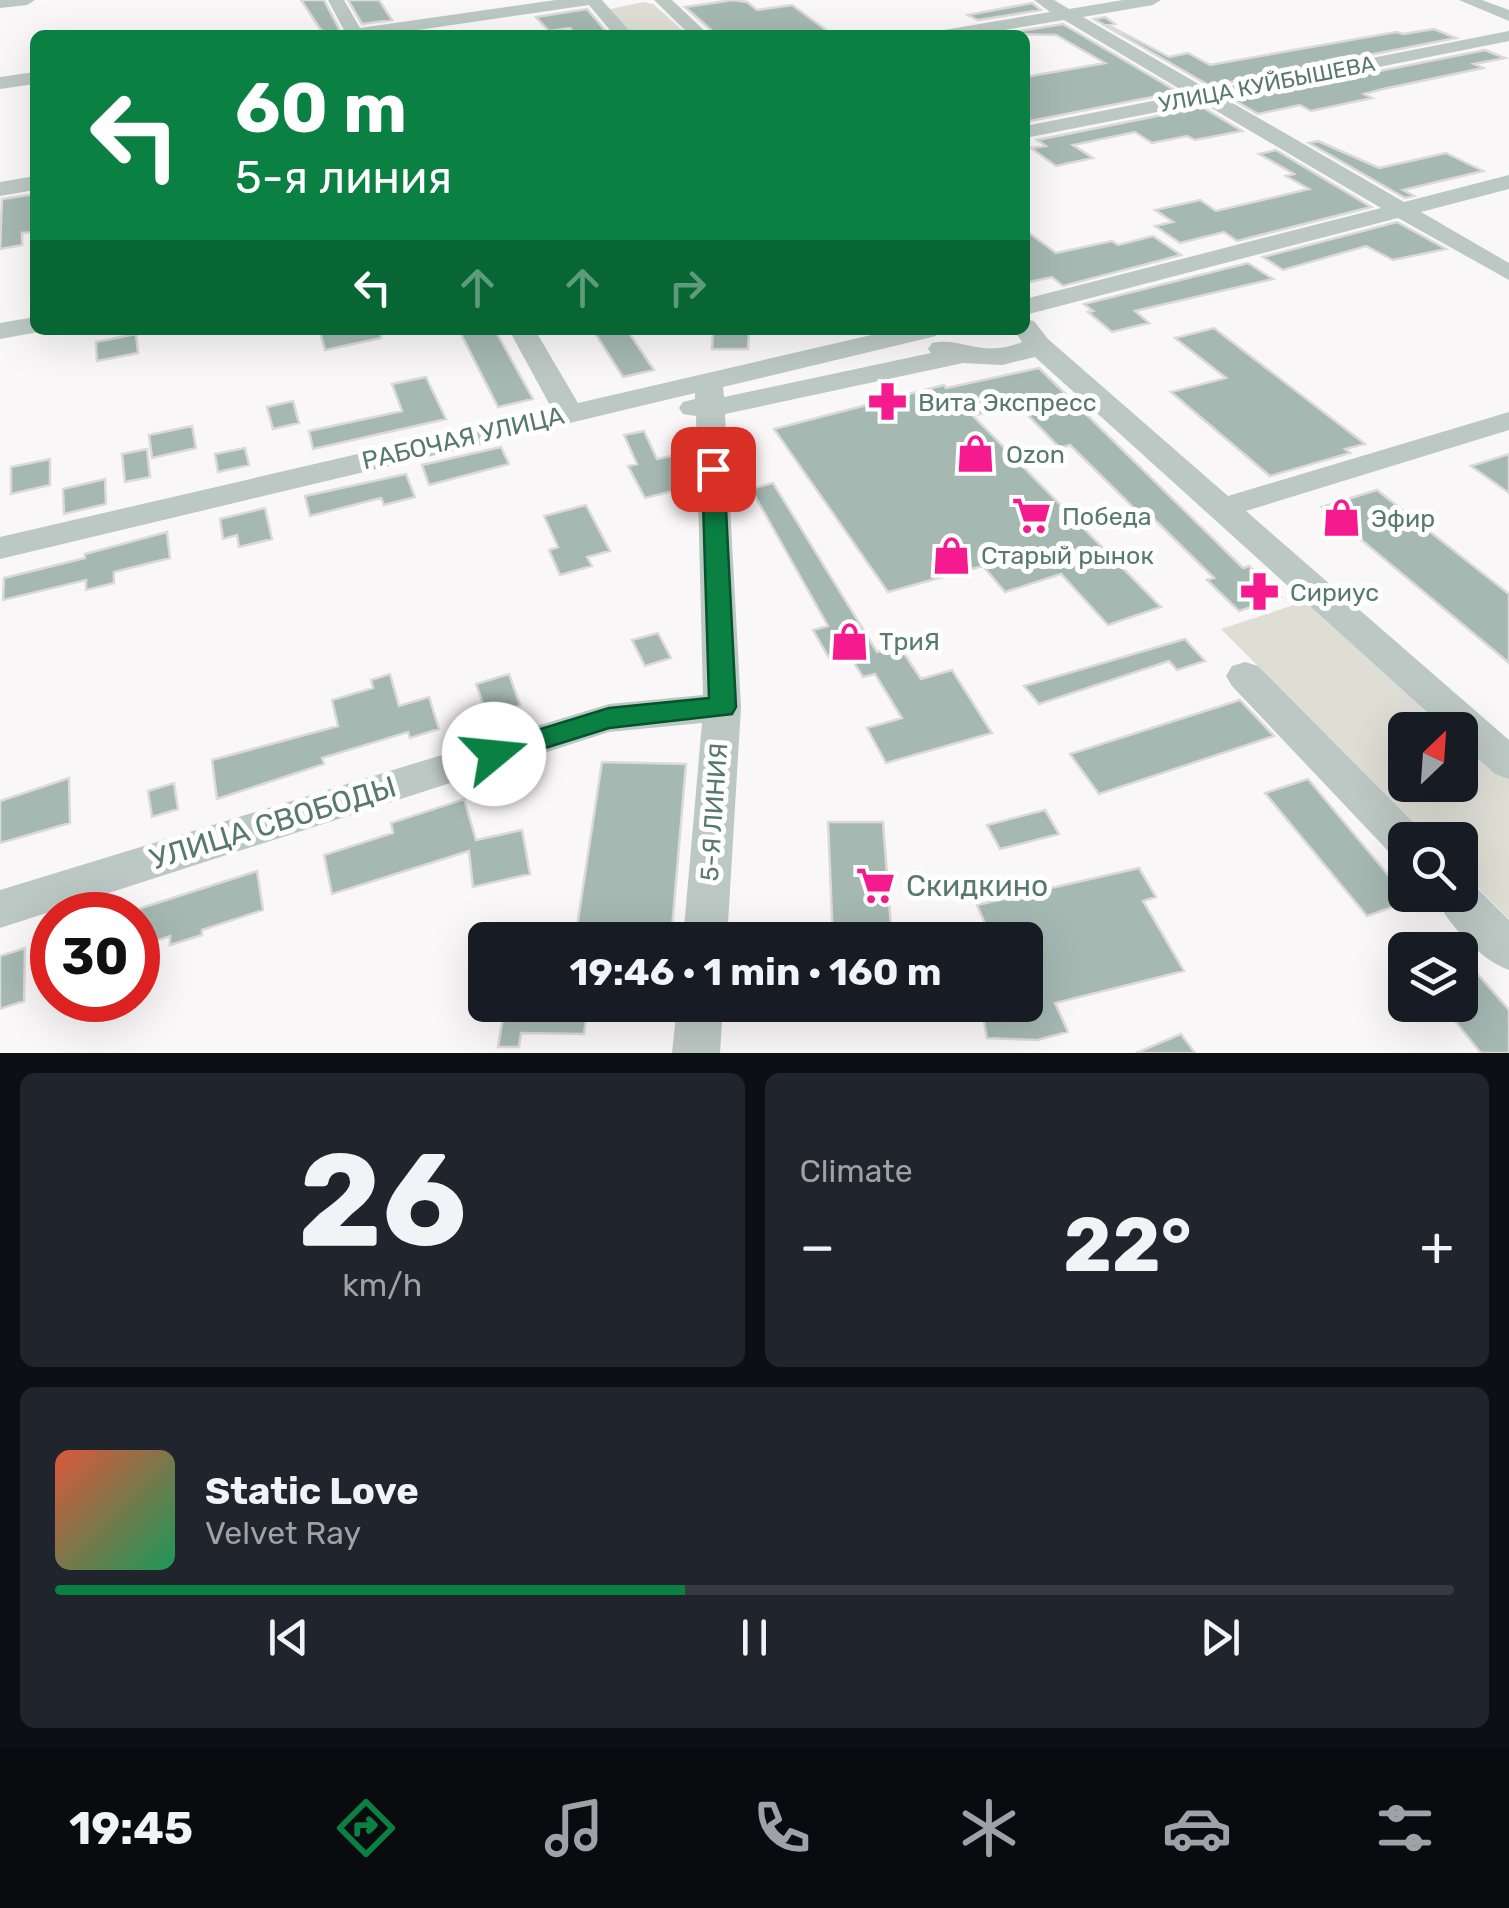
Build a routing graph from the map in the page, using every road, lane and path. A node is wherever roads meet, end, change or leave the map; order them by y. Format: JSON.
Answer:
{"nodes":[{"id":1,"x":27,"y":0,"type":"edge"},
{"id":2,"x":336,"y":0,"type":"edge"},
{"id":3,"x":592,"y":0,"type":"edge"},
{"id":4,"x":662,"y":0,"type":"edge"},
{"id":5,"x":1042,"y":0,"type":"edge"},
{"id":6,"x":1153,"y":0,"type":"edge"},
{"id":7,"x":1466,"y":0,"type":"edge"},
{"id":8,"x":0,"y":3,"type":"edge"},
{"id":9,"x":545,"y":3,"type":"edge"},
{"id":10,"x":1066,"y":14,"type":"junction"},
{"id":11,"x":1509,"y":16,"type":"edge"},
{"id":12,"x":353,"y":30,"type":"edge"},
{"id":13,"x":380,"y":30,"type":"edge"},
{"id":14,"x":619,"y":30,"type":"edge"},
{"id":15,"x":695,"y":30,"type":"edge"},
{"id":16,"x":973,"y":30,"type":"edge"},
{"id":17,"x":1509,"y":36,"type":"edge"},
{"id":18,"x":30,"y":79,"type":"edge"},
{"id":19,"x":0,"y":83,"type":"edge"},
{"id":20,"x":1205,"y":96,"type":"junction"},
{"id":21,"x":1030,"y":131,"type":"edge"},
{"id":22,"x":1509,"y":182,"type":"edge"},
{"id":23,"x":30,"y":185,"type":"edge"},
{"id":24,"x":0,"y":189,"type":"edge"},
{"id":25,"x":1398,"y":208,"type":"junction"},
{"id":26,"x":1509,"y":273,"type":"edge"},
{"id":27,"x":1030,"y":305,"type":"edge"},
{"id":28,"x":30,"y":325,"type":"edge"},
{"id":29,"x":0,"y":332,"type":"edge"},
{"id":30,"x":525,"y":335,"type":"edge"},
{"id":31,"x":903,"y":335,"type":"edge"},
{"id":32,"x":921,"y":335,"type":"edge"},
{"id":33,"x":1031,"y":336,"type":"edge"},
{"id":34,"x":960,"y":356,"type":"junction"},
{"id":35,"x":710,"y":396,"type":"junction"},
{"id":36,"x":568,"y":413,"type":"junction"},
{"id":37,"x":1509,"y":420,"type":"edge"},
{"id":38,"x":1225,"y":507,"type":"junction"},
{"id":39,"x":0,"y":548,"type":"edge"},
{"id":40,"x":1245,"y":676,"type":"dead end"},
{"id":41,"x":722,"y":707,"type":"junction"},
{"id":42,"x":1509,"y":763,"type":"edge"},
{"id":43,"x":1388,"y":823,"type":"edge"},
{"id":44,"x":0,"y":909,"type":"edge"},
{"id":45,"x":1472,"y":912,"type":"edge"},
{"id":46,"x":706,"y":922,"type":"edge"},
{"id":47,"x":1509,"y":950,"type":"edge"},
{"id":48,"x":699,"y":1022,"type":"edge"},
{"id":49,"x":696,"y":1053,"type":"edge"}],
"edges":[{"from":1,"to":8,"type":"street"},
{"from":2,"to":12,"type":"street"},
{"from":3,"to":9,"type":"street"},
{"from":3,"to":14,"type":"street"},
{"from":4,"to":15,"type":"street"},
{"from":5,"to":10,"type":"street"},
{"from":6,"to":10,"type":"street"},
{"from":7,"to":11,"type":"street"},
{"from":9,"to":13,"type":"street"},
{"from":10,"to":16,"type":"street"},
{"from":10,"to":20,"type":"street"},
{"from":17,"to":20,"type":"street","name":"УЛИЦА КУЙБЫШЕВА"},
{"from":18,"to":19,"type":"street"},
{"from":20,"to":21,"type":"street","name":"УЛИЦА КУЙБЫШЕВА"},
{"from":20,"to":25,"type":"street"},
{"from":22,"to":25,"type":"street"},
{"from":23,"to":24,"type":"street"},
{"from":25,"to":26,"type":"street"},
{"from":25,"to":27,"type":"street"},
{"from":28,"to":29,"type":"street"},
{"from":30,"to":36,"type":"street"},
{"from":31,"to":35,"type":"street"},
{"from":32,"to":34,"type":"street"},
{"from":33,"to":34,"type":"street"},
{"from":33,"to":38,"type":"street"},
{"from":34,"to":35,"type":"street"},
{"from":35,"to":36,"type":"street","name":"РАБОЧАЯ УЛИЦА"},
{"from":35,"to":41,"type":"street","name":"5-Я ЛИНИЯ"},
{"from":36,"to":39,"type":"street","name":"РАБОЧАЯ УЛИЦА"},
{"from":37,"to":38,"type":"street"},
{"from":38,"to":42,"type":"street"},
{"from":40,"to":43,"type":"street"},
{"from":41,"to":44,"type":"street","name":"УЛИЦА СВОБОДЫ"},
{"from":41,"to":46,"type":"street","name":"5-Я ЛИНИЯ"},
{"from":45,"to":47,"type":"street"},
{"from":48,"to":49,"type":"street"}]}
